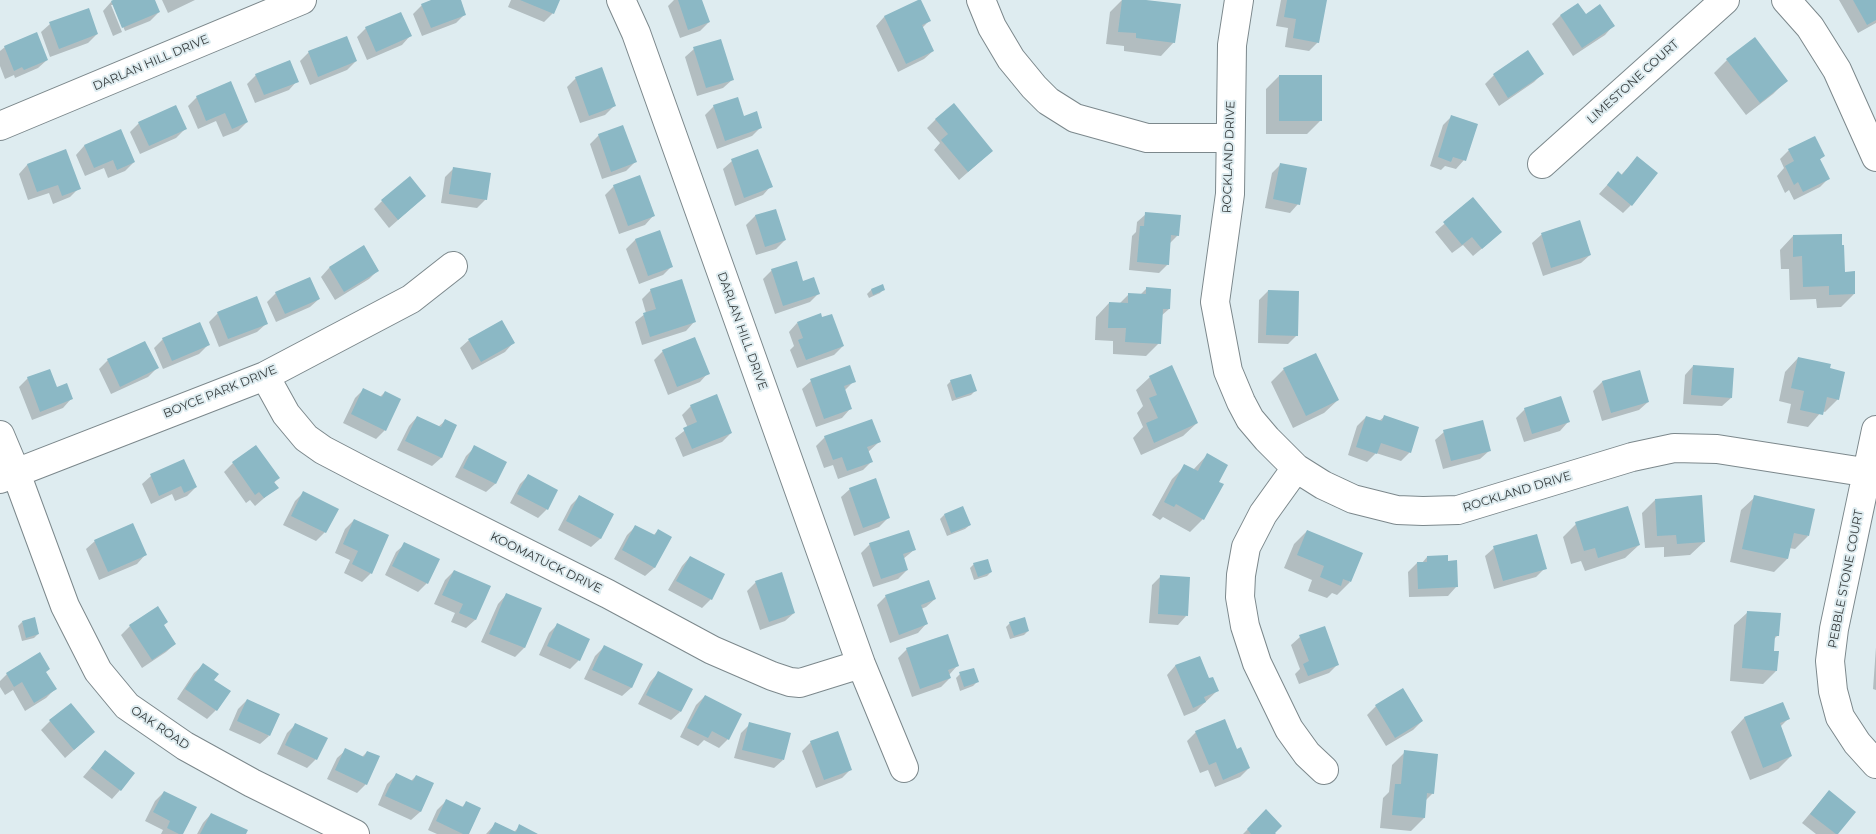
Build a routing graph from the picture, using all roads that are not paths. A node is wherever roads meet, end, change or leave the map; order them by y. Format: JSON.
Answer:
{"nodes":[{"id":1,"x":302,"y":0,"type":"edge"},
{"id":2,"x":621,"y":0,"type":"edge"},
{"id":3,"x":981,"y":0,"type":"edge"},
{"id":4,"x":1239,"y":0,"type":"edge"},
{"id":5,"x":1725,"y":0,"type":"edge"},
{"id":6,"x":1786,"y":0,"type":"edge"},
{"id":7,"x":0,"y":126,"type":"edge"},
{"id":8,"x":1230,"y":138,"type":"junction"},
{"id":9,"x":1876,"y":157,"type":"edge"},
{"id":10,"x":1542,"y":164,"type":"dead end"},
{"id":11,"x":453,"y":266,"type":"dead end"},
{"id":12,"x":265,"y":376,"type":"junction"},
{"id":13,"x":1876,"y":430,"type":"edge"},
{"id":14,"x":0,"y":435,"type":"edge"},
{"id":15,"x":1296,"y":468,"type":"junction"},
{"id":16,"x":1872,"y":473,"type":"edge"},
{"id":17,"x":8,"y":476,"type":"edge"},
{"id":18,"x":861,"y":664,"type":"junction"},
{"id":19,"x":1876,"y":764,"type":"edge"},
{"id":20,"x":904,"y":768,"type":"dead end"},
{"id":21,"x":1324,"y":770,"type":"dead end"},
{"id":22,"x":355,"y":834,"type":"edge"}],
"edges":[{"from":1,"to":7,"type":"street","name":"DARLAN HILL DRIVE"},
{"from":2,"to":18,"type":"street","name":"DARLAN HILL DRIVE"},
{"from":3,"to":8,"type":"street"},
{"from":4,"to":8,"type":"street","name":"ROCKLAND DRIVE"},
{"from":5,"to":10,"type":"street","name":"LIMESTONE COURT"},
{"from":6,"to":9,"type":"street"},
{"from":8,"to":15,"type":"street","name":"ROCKLAND DRIVE"},
{"from":11,"to":12,"type":"street","name":"BOYCE PARK DRIVE"},
{"from":12,"to":17,"type":"street","name":"BOYCE PARK DRIVE"},
{"from":12,"to":18,"type":"street","name":"KOOMATUCK DRIVE"},
{"from":13,"to":16,"type":"street","name":"PEBBLE STONE COURT"},
{"from":14,"to":17,"type":"street","name":"OAK ROAD"},
{"from":15,"to":16,"type":"street","name":"ROCKLAND DRIVE"},
{"from":15,"to":21,"type":"street"},
{"from":16,"to":19,"type":"street","name":"PEBBLE STONE COURT"},
{"from":17,"to":22,"type":"street","name":"OAK ROAD"},
{"from":18,"to":20,"type":"street","name":"DARLAN HILL DRIVE"}]}
